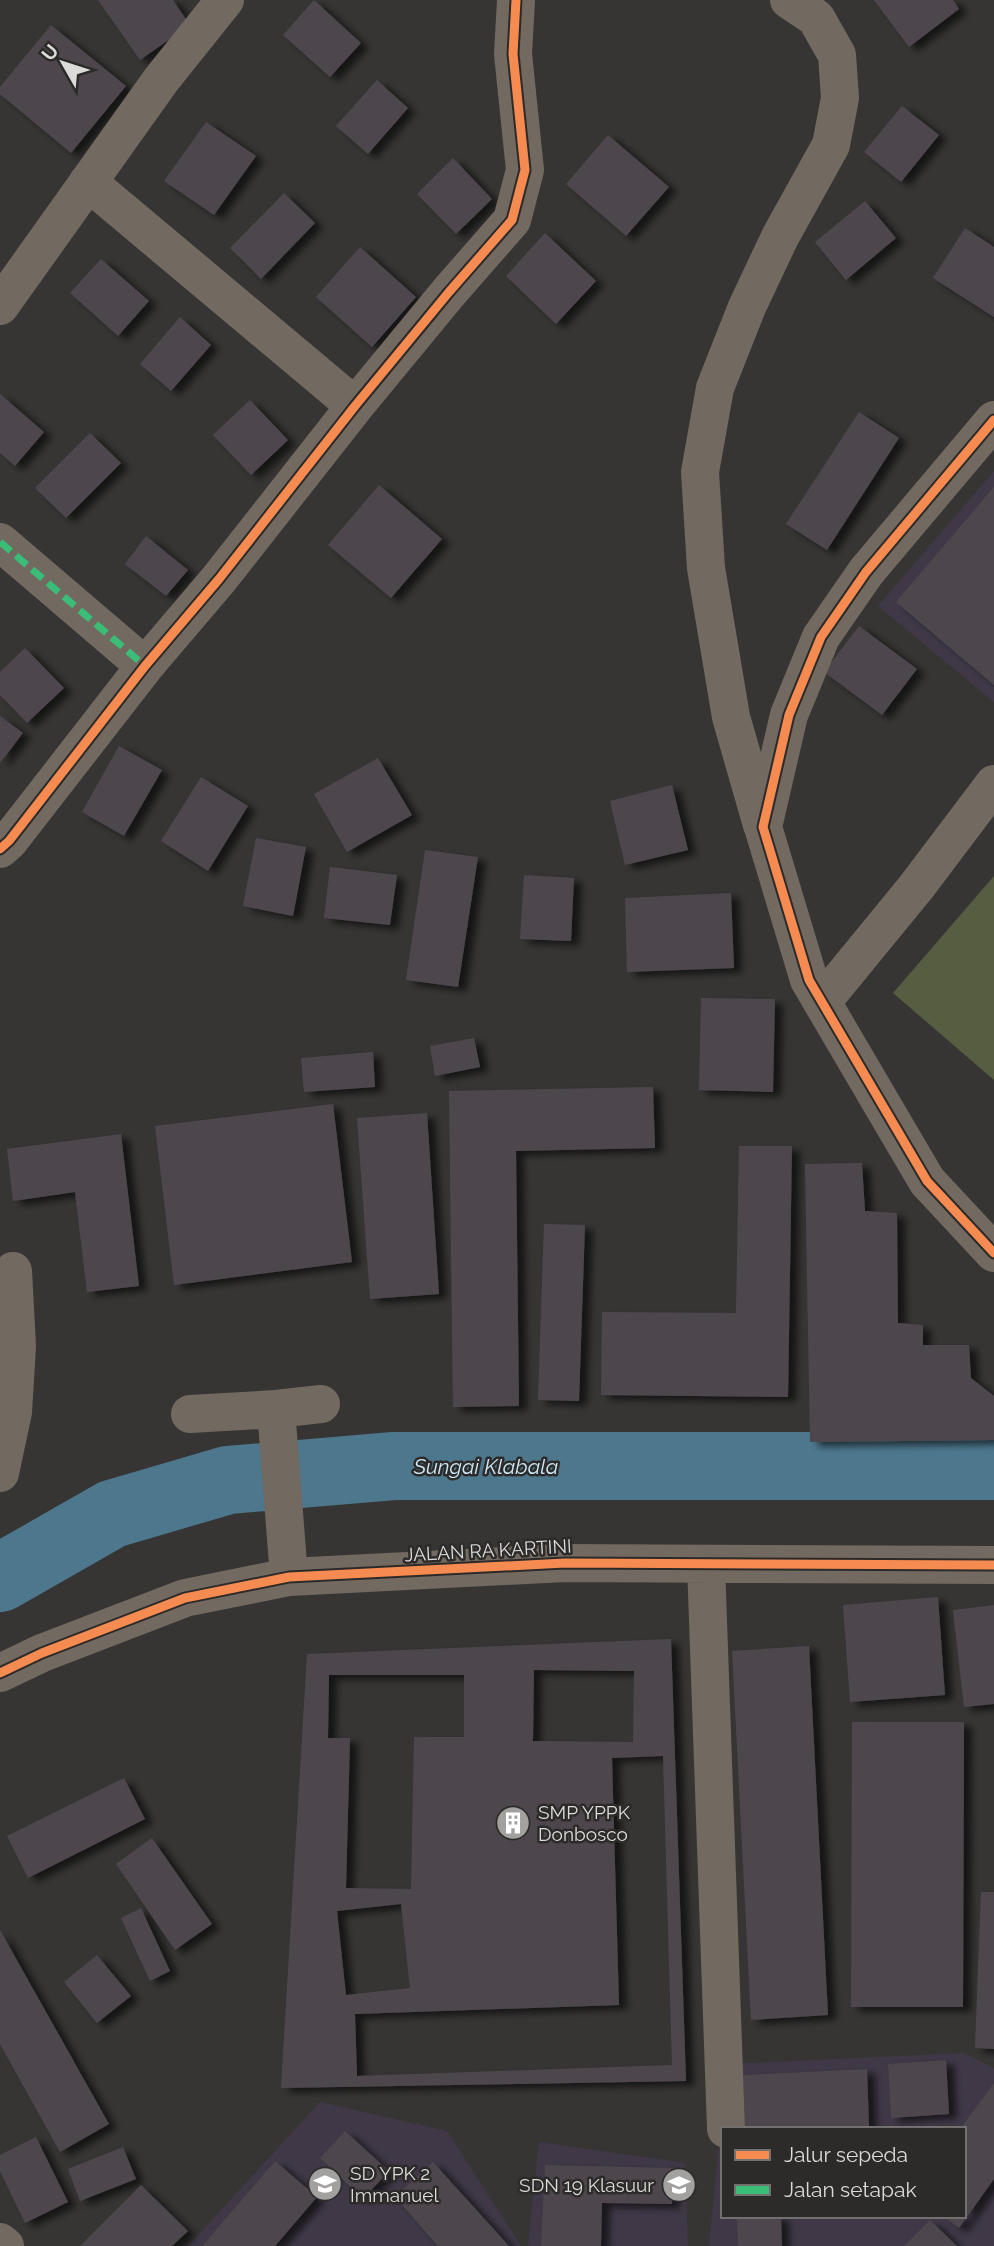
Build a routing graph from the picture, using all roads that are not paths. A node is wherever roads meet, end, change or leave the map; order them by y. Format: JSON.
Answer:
{"nodes":[{"id":1,"x":225,"y":0,"type":"edge"},
{"id":2,"x":516,"y":0,"type":"edge"},
{"id":3,"x":789,"y":0,"type":"edge"},
{"id":4,"x":88,"y":182,"type":"junction"},
{"id":5,"x":0,"y":306,"type":"edge"},
{"id":6,"x":355,"y":406,"type":"junction"},
{"id":7,"x":994,"y":421,"type":"edge"},
{"id":8,"x":0,"y":542,"type":"edge"},
{"id":9,"x":145,"y":666,"type":"junction"},
{"id":10,"x":994,"y":784,"type":"edge"},
{"id":11,"x":763,"y":827,"type":"junction"},
{"id":12,"x":0,"y":849,"type":"edge"},
{"id":13,"x":822,"y":1002,"type":"junction"},
{"id":14,"x":994,"y":1253,"type":"edge"},
{"id":15,"x":13,"y":1271,"type":"dead end"},
{"id":16,"x":321,"y":1404,"type":"dead end"},
{"id":17,"x":276,"y":1409,"type":"junction"},
{"id":18,"x":190,"y":1414,"type":"dead end"},
{"id":19,"x":0,"y":1473,"type":"edge"},
{"id":20,"x":706,"y":1564,"type":"junction"},
{"id":21,"x":994,"y":1565,"type":"edge"},
{"id":22,"x":289,"y":1577,"type":"junction"},
{"id":23,"x":0,"y":1673,"type":"edge"},
{"id":24,"x":726,"y":2127,"type":"edge"},
{"id":25,"x":0,"y":2242,"type":"edge"},
{"id":26,"x":5,"y":2246,"type":"edge"}],
"edges":[{"from":1,"to":4,"type":"street"},
{"from":2,"to":6,"type":"street"},
{"from":3,"to":11,"type":"street"},
{"from":4,"to":5,"type":"street"},
{"from":4,"to":6,"type":"street"},
{"from":6,"to":9,"type":"street"},
{"from":7,"to":11,"type":"street"},
{"from":8,"to":9,"type":"street"},
{"from":9,"to":12,"type":"street"},
{"from":10,"to":13,"type":"street"},
{"from":11,"to":13,"type":"street"},
{"from":13,"to":14,"type":"street"},
{"from":15,"to":19,"type":"street"},
{"from":16,"to":17,"type":"street"},
{"from":17,"to":18,"type":"street"},
{"from":17,"to":22,"type":"street"},
{"from":20,"to":21,"type":"street","name":"JALAN RA KARTINI"},
{"from":20,"to":22,"type":"street","name":"JALAN RA KARTINI"},
{"from":20,"to":24,"type":"street"},
{"from":22,"to":23,"type":"street","name":"JALAN RA KARTINI"},
{"from":25,"to":26,"type":"street"}]}
